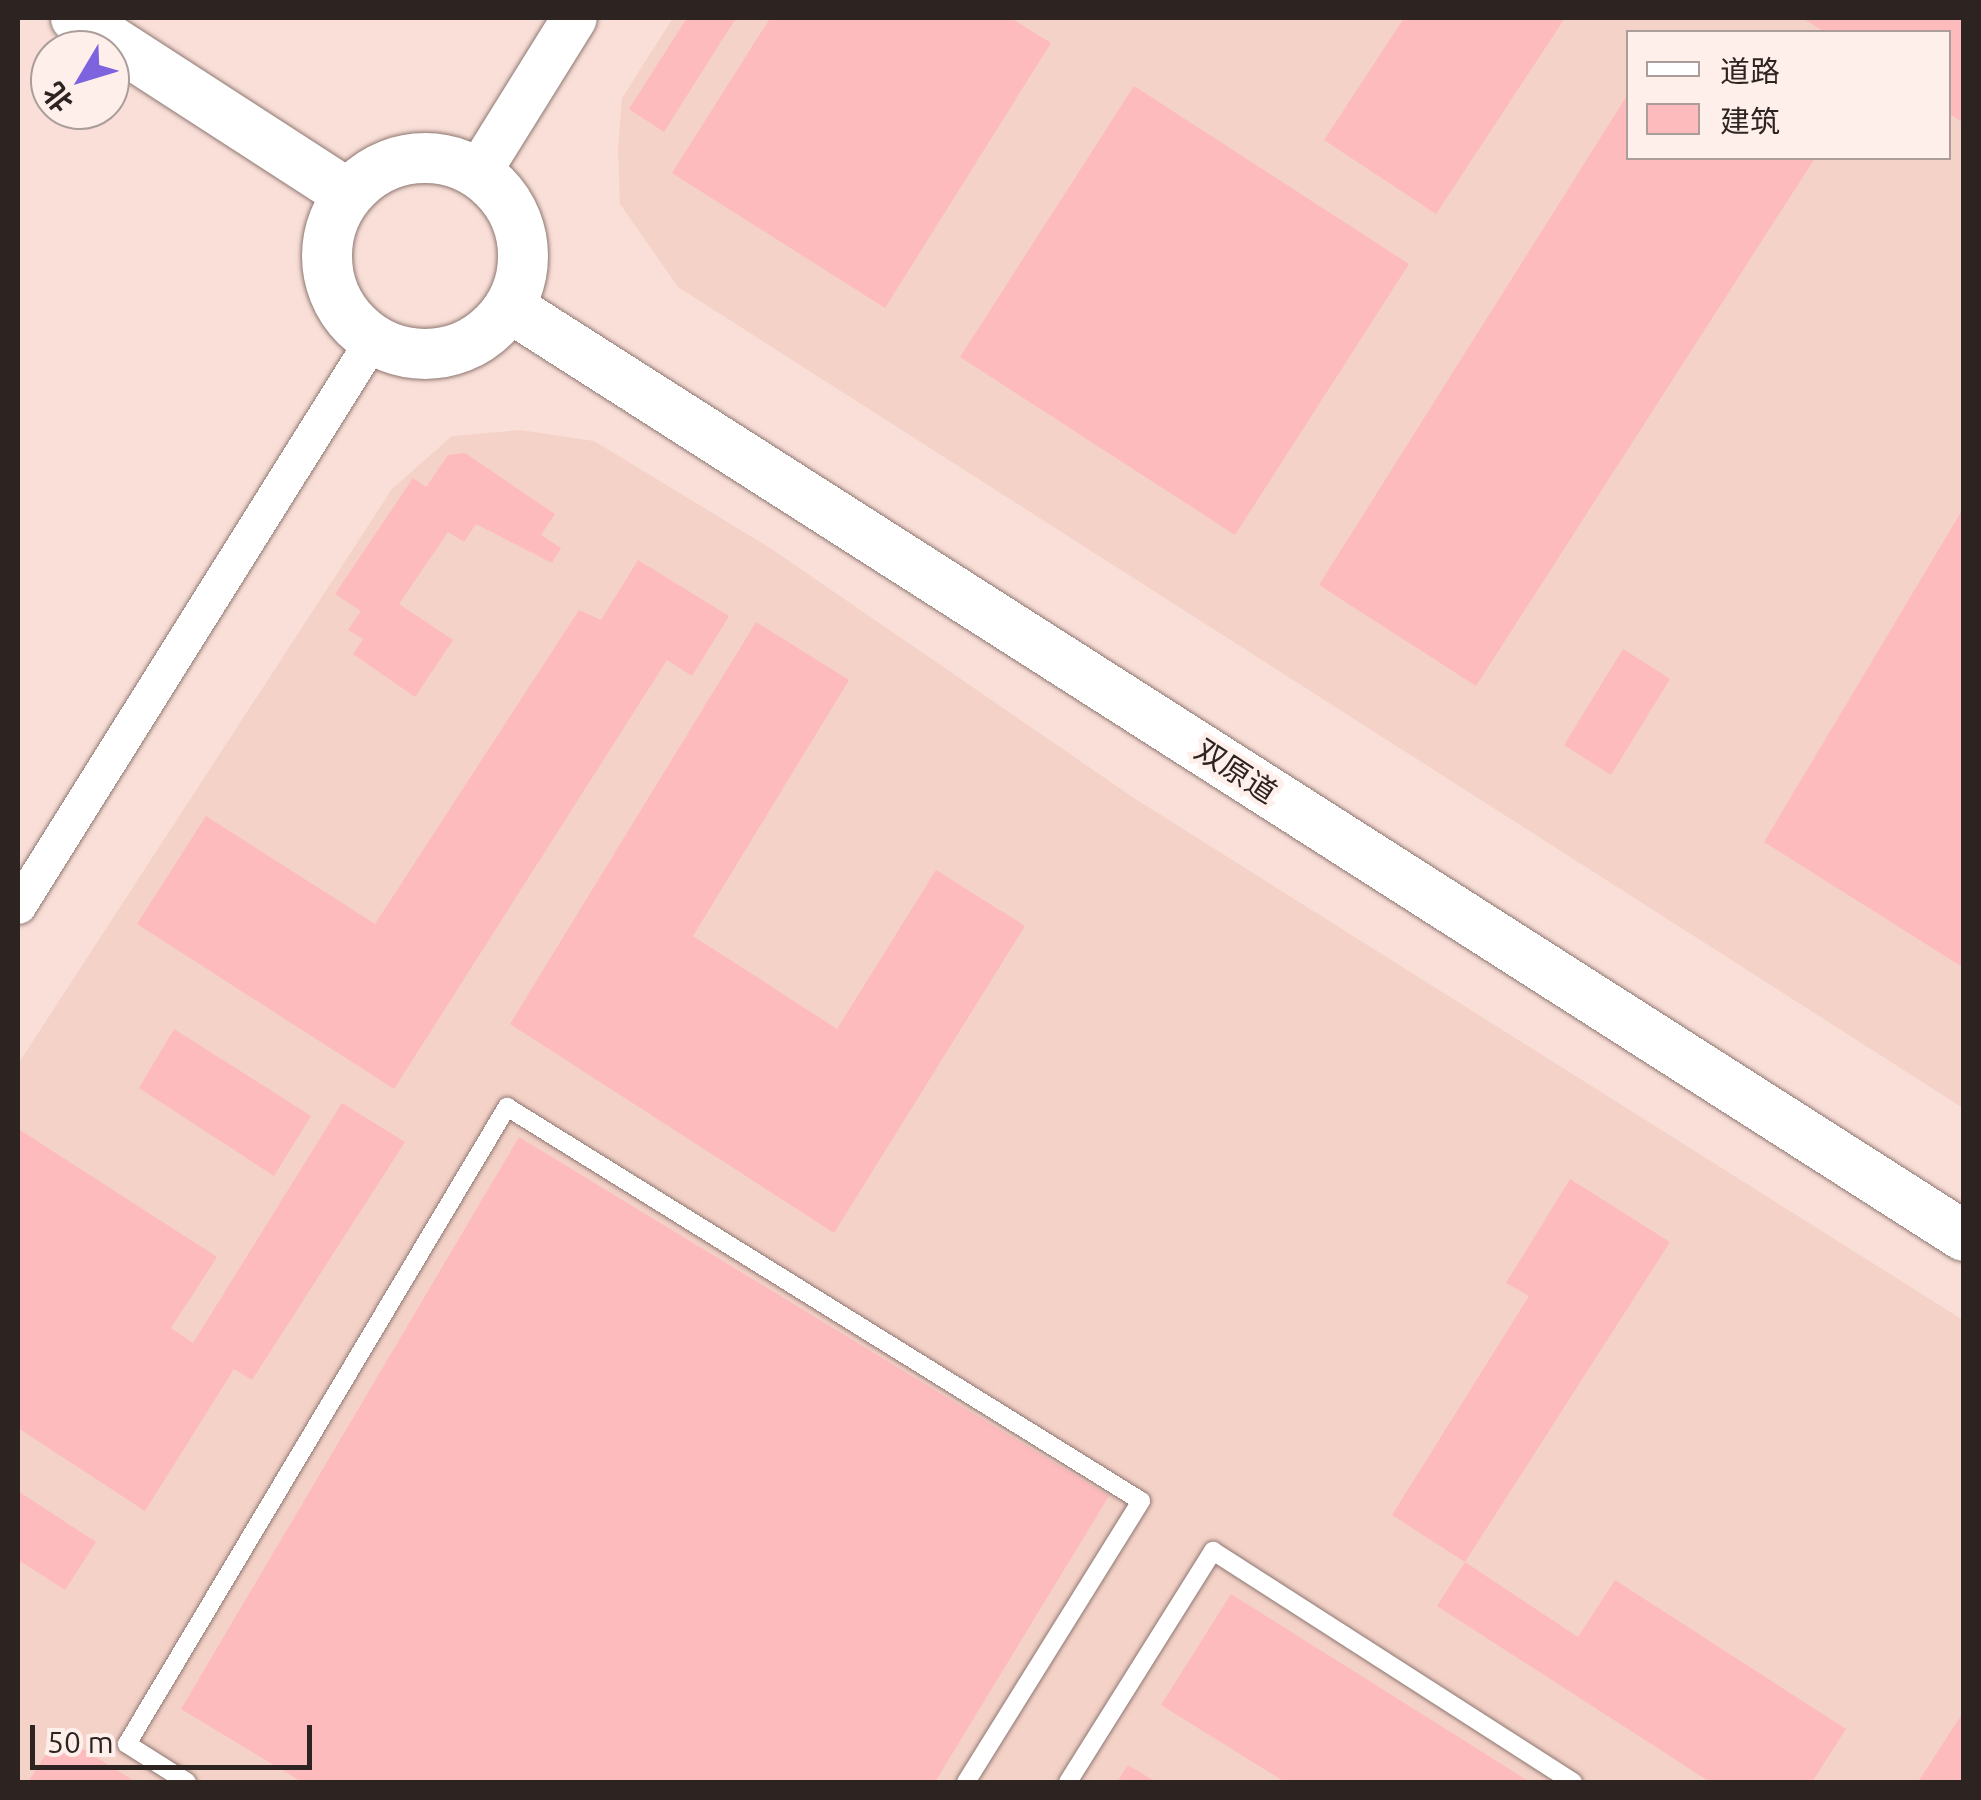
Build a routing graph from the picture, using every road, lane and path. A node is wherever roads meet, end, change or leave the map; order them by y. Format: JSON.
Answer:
{"nodes":[{"id":1,"x":76,"y":18,"type":"edge"},
{"id":2,"x":574,"y":18,"type":"edge"},
{"id":3,"x":478,"y":172,"type":"junction"},
{"id":4,"x":347,"y":193,"type":"junction"},
{"id":5,"x":509,"y":306,"type":"junction"},
{"id":6,"x":370,"y":342,"type":"junction"},
{"id":7,"x":18,"y":906,"type":"edge"},
{"id":8,"x":1964,"y":1236,"type":"edge"},
{"id":9,"x":187,"y":1782,"type":"edge"},
{"id":10,"x":966,"y":1782,"type":"edge"},
{"id":11,"x":1068,"y":1782,"type":"edge"},
{"id":12,"x":1573,"y":1782,"type":"edge"}],
"edges":[{"from":1,"to":4,"type":"main road"},
{"from":2,"to":3,"type":"street"},
{"from":3,"to":4,"type":"main road"},
{"from":3,"to":5,"type":"main road"},
{"from":4,"to":6,"type":"main road"},
{"from":5,"to":6,"type":"main road"},
{"from":5,"to":8,"type":"main road","name":"双原道"},
{"from":6,"to":7,"type":"street"},
{"from":9,"to":10,"type":"lane"},
{"from":11,"to":12,"type":"lane"}]}
